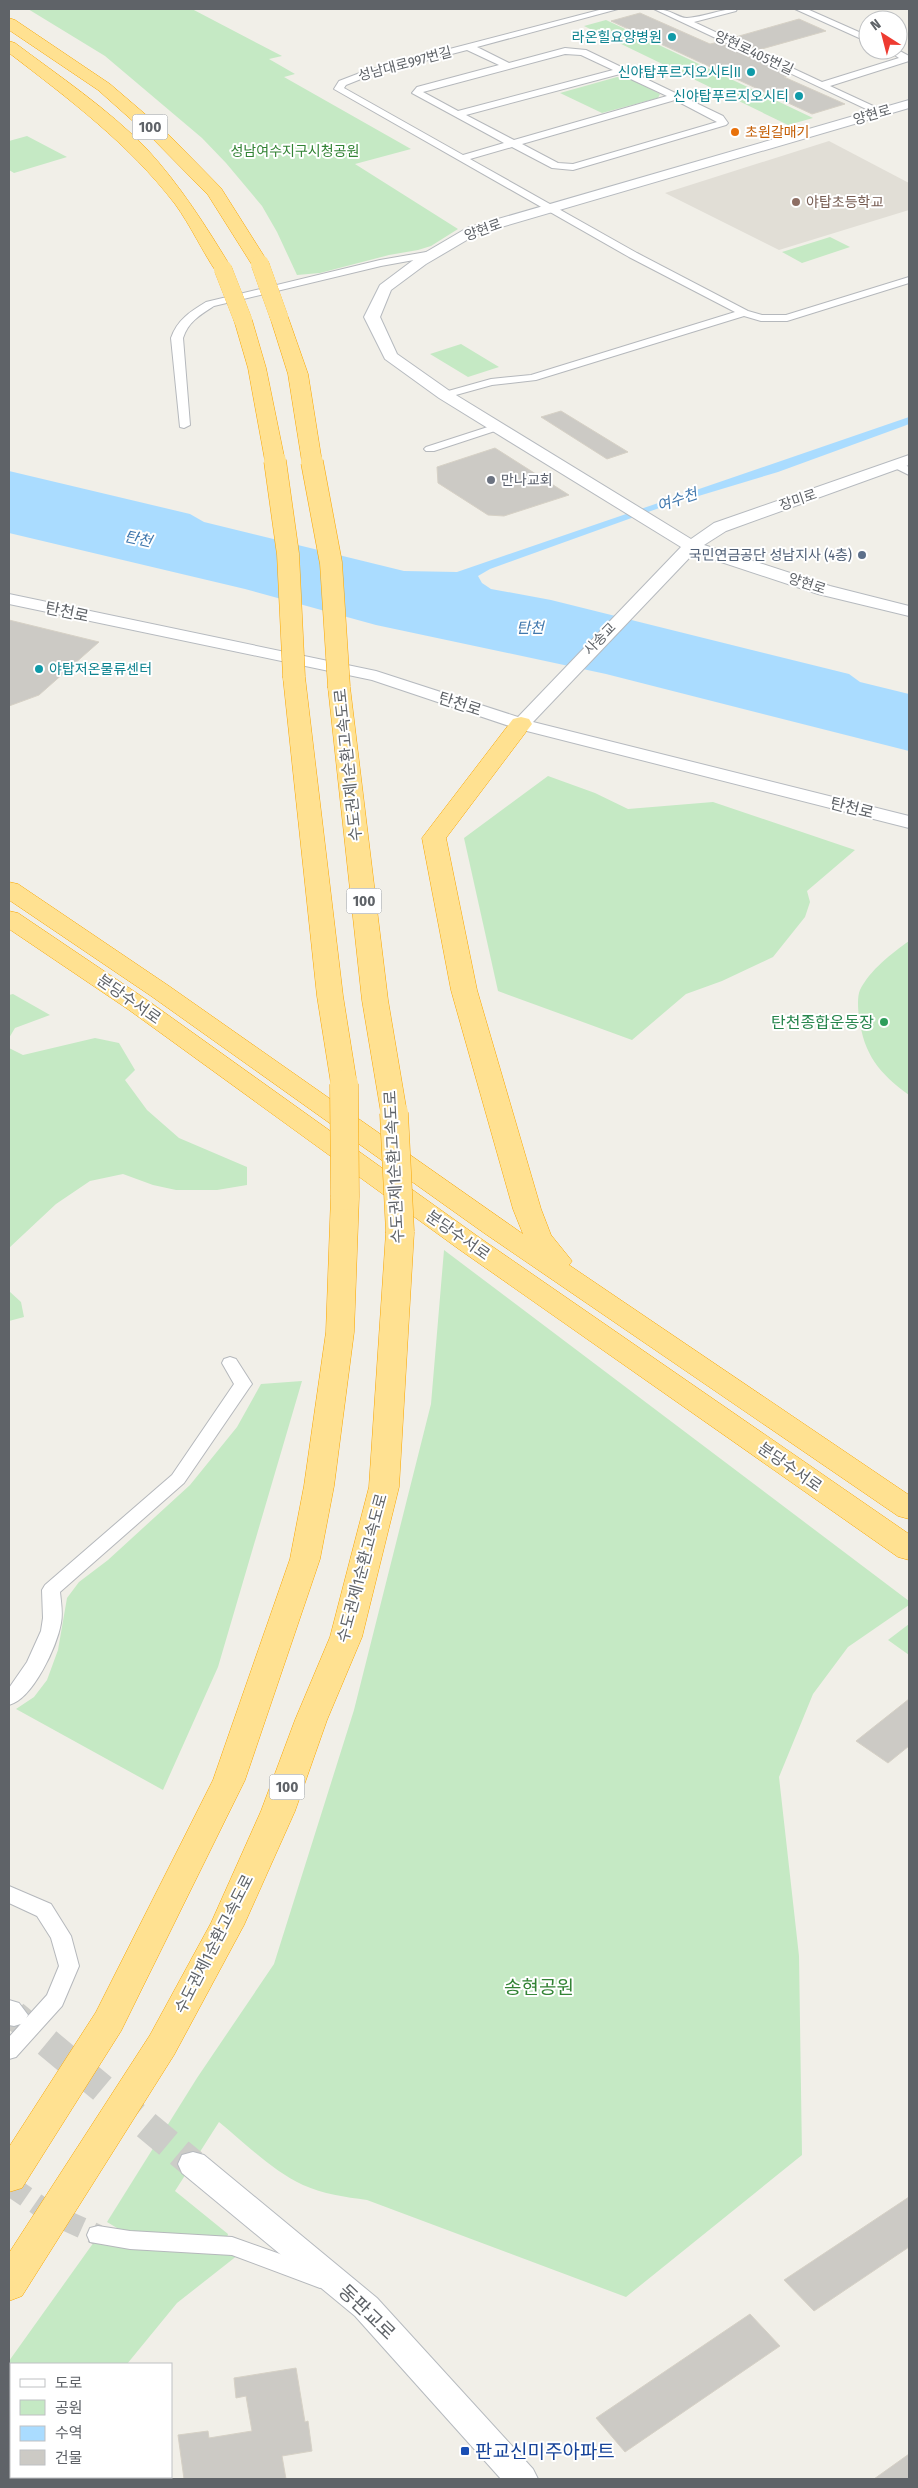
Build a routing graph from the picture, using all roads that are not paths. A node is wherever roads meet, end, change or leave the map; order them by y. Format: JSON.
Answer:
{"nodes":[{"id":1,"x":612,"y":9,"type":"edge"},
{"id":2,"x":659,"y":9,"type":"edge"},
{"id":3,"x":733,"y":9,"type":"edge"},
{"id":4,"x":800,"y":9,"type":"edge"},
{"id":5,"x":686,"y":21,"type":"junction"},
{"id":6,"x":9,"y":23,"type":"edge"},
{"id":7,"x":858,"y":35,"type":"edge"},
{"id":8,"x":9,"y":46,"type":"edge"},
{"id":9,"x":469,"y":47,"type":"junction"},
{"id":10,"x":903,"y":60,"type":"edge"},
{"id":11,"x":508,"y":66,"type":"junction"},
{"id":12,"x":623,"y":70,"type":"junction"},
{"id":13,"x":822,"y":85,"type":"junction"},
{"id":14,"x":678,"y":96,"type":"junction"},
{"id":15,"x":909,"y":104,"type":"edge"},
{"id":16,"x":881,"y":112,"type":"junction"},
{"id":17,"x":458,"y":114,"type":"junction"},
{"id":18,"x":513,"y":143,"type":"junction"},
{"id":19,"x":462,"y":158,"type":"junction"},
{"id":20,"x":552,"y":208,"type":"junction"},
{"id":21,"x":432,"y":254,"type":"junction"},
{"id":22,"x":909,"y":280,"type":"edge"},
{"id":23,"x":744,"y":314,"type":"junction"},
{"id":24,"x":445,"y":395,"type":"junction"},
{"id":25,"x":184,"y":425,"type":"dead end"},
{"id":26,"x":496,"y":427,"type":"junction"},
{"id":27,"x":430,"y":449,"type":"dead end"},
{"id":28,"x":905,"y":466,"type":"edge"},
{"id":29,"x":691,"y":546,"type":"junction"},
{"id":30,"x":664,"y":573,"type":"joint"},
{"id":31,"x":9,"y":598,"type":"edge"},
{"id":32,"x":909,"y":611,"type":"edge"},
{"id":33,"x":529,"y":714,"type":"junction"},
{"id":34,"x":909,"y":822,"type":"edge"},
{"id":35,"x":9,"y":889,"type":"edge"},
{"id":36,"x":9,"y":918,"type":"edge"},
{"id":37,"x":581,"y":1286,"type":"junction"},
{"id":38,"x":230,"y":1363,"type":"dead end"},
{"id":39,"x":803,"y":1436,"type":"junction"},
{"id":40,"x":909,"y":1496,"type":"edge"},
{"id":41,"x":909,"y":1509,"type":"edge"},
{"id":42,"x":909,"y":1549,"type":"edge"},
{"id":43,"x":9,"y":1698,"type":"edge"},
{"id":44,"x":9,"y":1894,"type":"edge"},
{"id":45,"x":13,"y":2047,"type":"edge"},
{"id":46,"x":193,"y":2164,"type":"tunnel mouth"},
{"id":47,"x":9,"y":2178,"type":"edge"},
{"id":48,"x":98,"y":2235,"type":"tunnel mouth"},
{"id":49,"x":9,"y":2285,"type":"edge"},
{"id":50,"x":366,"y":2307,"type":"junction"},
{"id":51,"x":522,"y":2479,"type":"edge"}],
"edges":[{"from":1,"to":9,"type":"street","name":"성남대로997번길"},
{"from":2,"to":5,"type":"street","name":"양현로405번길"},
{"from":3,"to":5,"type":"street","name":"양현로405번길"},
{"from":4,"to":7,"type":"street"},
{"from":5,"to":13,"type":"street","name":"양현로405번길"},
{"from":6,"to":49,"type":"highway","name":"수도권제1순환고속도로","number":"100","bridge":true},
{"from":8,"to":47,"type":"highway","number":"100","bridge":true},
{"from":9,"to":11,"type":"street"},
{"from":9,"to":19,"type":"street","name":"성남대로997번길"},
{"from":10,"to":13,"type":"street"},
{"from":11,"to":12,"type":"street","name":"성남대로997번길"},
{"from":11,"to":17,"type":"street","name":"성남대로997번길"},
{"from":12,"to":14,"type":"street","name":"성남대로997번길"},
{"from":12,"to":17,"type":"street"},
{"from":13,"to":16,"type":"street","name":"양현로405번길"},
{"from":14,"to":18,"type":"street"},
{"from":14,"to":18,"type":"street","name":"성남대로997번길"},
{"from":15,"to":16,"type":"main road","name":"양현로"},
{"from":16,"to":20,"type":"main road","name":"양현로"},
{"from":17,"to":18,"type":"street","name":"성남대로997번길"},
{"from":18,"to":19,"type":"street"},
{"from":19,"to":20,"type":"street","name":"성남대로997번길"},
{"from":20,"to":21,"type":"main road","name":"양현로"},
{"from":20,"to":23,"type":"street","name":"성남대로997번길"},
{"from":21,"to":24,"type":"main road","name":"양현로"},
{"from":21,"to":25,"type":"street"},
{"from":22,"to":23,"type":"street"},
{"from":23,"to":24,"type":"street"},
{"from":24,"to":26,"type":"main road","name":"양현로"},
{"from":26,"to":27,"type":"street"},
{"from":26,"to":29,"type":"main road","name":"양현로"},
{"from":28,"to":29,"type":"main road","name":"장미로"},
{"from":29,"to":30,"type":"main road","name":"장미로"},
{"from":29,"to":32,"type":"main road","name":"양현로"},
{"from":30,"to":33,"type":"main road","name":"사송교"},
{"from":31,"to":33,"type":"main road","name":"탄천로"},
{"from":33,"to":34,"type":"main road","name":"탄천로"},
{"from":33,"to":37,"type":"highway"},
{"from":35,"to":37,"type":"highway","name":"분당수서로"},
{"from":36,"to":42,"type":"highway","name":"분당수서로"},
{"from":37,"to":39,"type":"highway","name":"분당수서로"},
{"from":38,"to":43,"type":"street"},
{"from":39,"to":40,"type":"highway"},
{"from":39,"to":41,"type":"highway","name":"분당수서로"},
{"from":44,"to":45,"type":"street"},
{"from":46,"to":50,"type":"main road","name":"동판교로"},
{"from":48,"to":50,"type":"street"},
{"from":50,"to":51,"type":"main road","name":"동판교로"}]}
